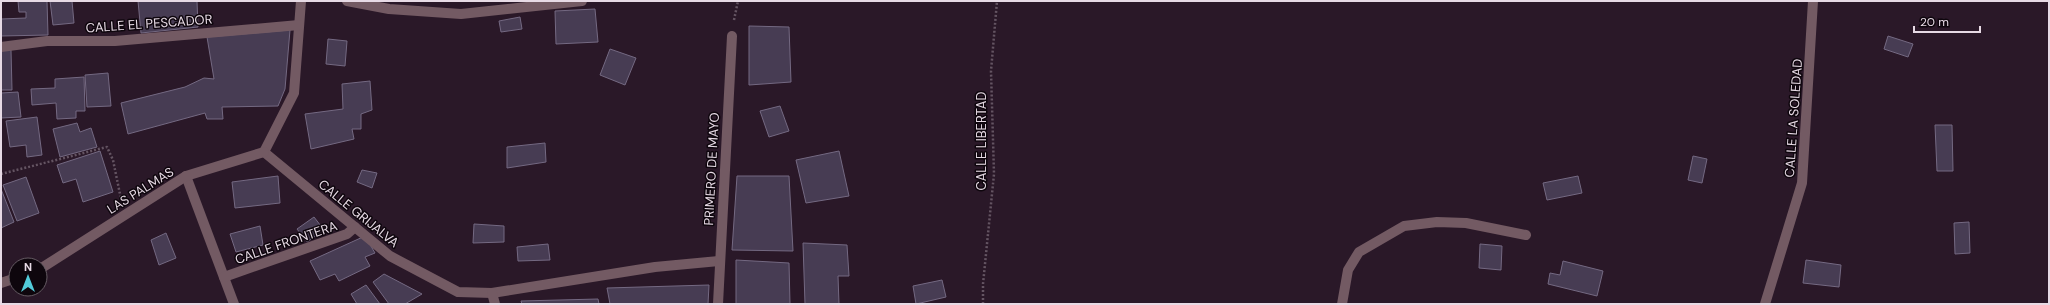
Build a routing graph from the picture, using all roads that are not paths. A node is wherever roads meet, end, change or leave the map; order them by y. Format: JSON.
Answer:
{"nodes":[{"id":1,"x":301,"y":1,"type":"edge"},
{"id":2,"x":347,"y":1,"type":"edge"},
{"id":3,"x":582,"y":1,"type":"edge"},
{"id":4,"x":1813,"y":1,"type":"edge"},
{"id":5,"x":299,"y":25,"type":"junction"},
{"id":6,"x":732,"y":36,"type":"dead end"},
{"id":7,"x":1,"y":47,"type":"edge"},
{"id":8,"x":264,"y":152,"type":"junction"},
{"id":9,"x":186,"y":176,"type":"junction"},
{"id":10,"x":355,"y":226,"type":"junction"},
{"id":11,"x":1526,"y":235,"type":"dead end"},
{"id":12,"x":719,"y":261,"type":"junction"},
{"id":13,"x":48,"y":264,"type":"edge"},
{"id":14,"x":224,"y":277,"type":"junction"},
{"id":15,"x":492,"y":293,"type":"junction"},
{"id":16,"x":234,"y":304,"type":"edge"},
{"id":17,"x":494,"y":304,"type":"edge"},
{"id":18,"x":718,"y":304,"type":"edge"},
{"id":19,"x":1342,"y":304,"type":"edge"},
{"id":20,"x":1765,"y":304,"type":"edge"}],
"edges":[{"from":1,"to":5,"type":"street"},
{"from":2,"to":3,"type":"street"},
{"from":4,"to":20,"type":"street","name":"CALLE LA SOLEDAD"},
{"from":5,"to":7,"type":"street","name":"CALLE EL PESCADOR"},
{"from":5,"to":8,"type":"street"},
{"from":6,"to":12,"type":"street","name":"PRIMERO DE MAYO"},
{"from":8,"to":9,"type":"street","name":"LAS PALMAS"},
{"from":8,"to":10,"type":"street","name":"CALLE GRIJALVA"},
{"from":9,"to":13,"type":"street","name":"LAS PALMAS"},
{"from":9,"to":14,"type":"street"},
{"from":10,"to":14,"type":"street","name":"CALLE FRONTERA"},
{"from":10,"to":15,"type":"street","name":"CALLE GRIJALVA"},
{"from":11,"to":19,"type":"street"},
{"from":12,"to":15,"type":"street","name":"CALLE GRIJALVA"},
{"from":12,"to":18,"type":"street","name":"PRIMERO DE MAYO"},
{"from":14,"to":16,"type":"street"},
{"from":15,"to":17,"type":"street"}]}
